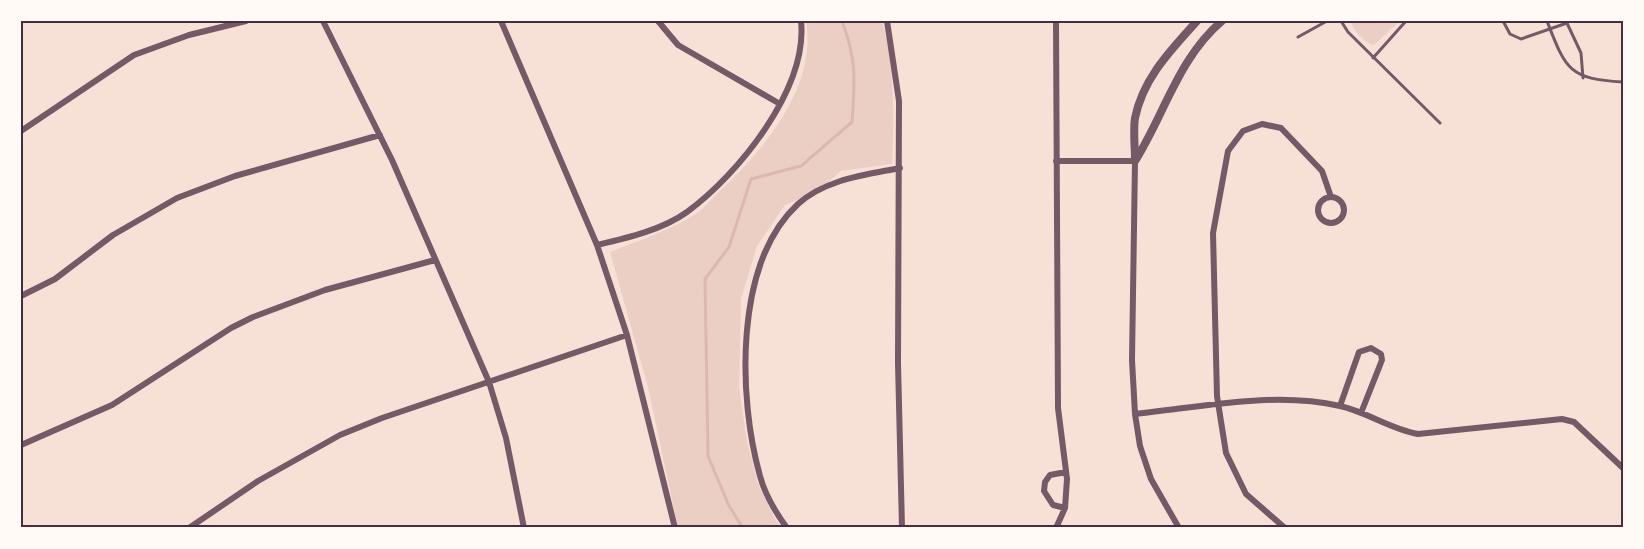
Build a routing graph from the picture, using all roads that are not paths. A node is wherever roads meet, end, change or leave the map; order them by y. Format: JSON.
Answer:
{"nodes":[{"id":1,"x":246,"y":21,"type":"edge"},
{"id":2,"x":323,"y":21,"type":"edge"},
{"id":3,"x":501,"y":21,"type":"edge"},
{"id":4,"x":658,"y":21,"type":"edge"},
{"id":5,"x":801,"y":21,"type":"edge"},
{"id":6,"x":887,"y":21,"type":"edge"},
{"id":7,"x":1056,"y":21,"type":"edge"},
{"id":8,"x":1197,"y":21,"type":"edge"},
{"id":9,"x":1222,"y":21,"type":"edge"},
{"id":10,"x":1327,"y":21,"type":"edge"},
{"id":11,"x":1341,"y":21,"type":"edge"},
{"id":12,"x":1406,"y":21,"type":"edge"},
{"id":13,"x":1503,"y":21,"type":"edge"},
{"id":14,"x":1547,"y":21,"type":"edge"},
{"id":15,"x":1566,"y":22,"type":"edge"},
{"id":16,"x":1551,"y":30,"type":"junction"},
{"id":17,"x":1298,"y":37,"type":"dead end"},
{"id":18,"x":1373,"y":58,"type":"junction"},
{"id":19,"x":1583,"y":78,"type":"junction"},
{"id":20,"x":1623,"y":81,"type":"edge"},
{"id":21,"x":780,"y":104,"type":"junction"},
{"id":22,"x":1440,"y":123,"type":"dead end"},
{"id":23,"x":21,"y":131,"type":"edge"},
{"id":24,"x":380,"y":135,"type":"junction"},
{"id":25,"x":1056,"y":161,"type":"junction"},
{"id":26,"x":1135,"y":161,"type":"junction"},
{"id":27,"x":900,"y":168,"type":"junction"},
{"id":28,"x":1331,"y":197,"type":"junction"},
{"id":29,"x":597,"y":244,"type":"junction"},
{"id":30,"x":435,"y":260,"type":"junction"},
{"id":31,"x":21,"y":296,"type":"edge"},
{"id":32,"x":627,"y":335,"type":"junction"},
{"id":33,"x":489,"y":382,"type":"junction"},
{"id":34,"x":1219,"y":405,"type":"junction"},
{"id":35,"x":1340,"y":406,"type":"junction"},
{"id":36,"x":1361,"y":413,"type":"junction"},
{"id":37,"x":1135,"y":414,"type":"junction"},
{"id":38,"x":21,"y":445,"type":"edge"},
{"id":39,"x":1623,"y":468,"type":"edge"},
{"id":40,"x":1066,"y":472,"type":"junction"},
{"id":41,"x":1065,"y":508,"type":"junction"},
{"id":42,"x":189,"y":528,"type":"edge"},
{"id":43,"x":524,"y":528,"type":"edge"},
{"id":44,"x":675,"y":528,"type":"edge"},
{"id":45,"x":787,"y":528,"type":"edge"},
{"id":46,"x":902,"y":528,"type":"edge"},
{"id":47,"x":1056,"y":528,"type":"edge"},
{"id":48,"x":1179,"y":528,"type":"edge"},
{"id":49,"x":1285,"y":528,"type":"edge"}],
"edges":[{"from":1,"to":23,"type":"street"},
{"from":2,"to":24,"type":"street"},
{"from":3,"to":29,"type":"street"},
{"from":4,"to":21,"type":"street"},
{"from":5,"to":21,"type":"street"},
{"from":6,"to":27,"type":"street"},
{"from":7,"to":25,"type":"street"},
{"from":8,"to":26,"type":"street"},
{"from":9,"to":26,"type":"street"},
{"from":10,"to":17,"type":"lane"},
{"from":11,"to":18,"type":"lane"},
{"from":12,"to":18,"type":"lane"},
{"from":13,"to":16,"type":"lane"},
{"from":14,"to":16,"type":"lane"},
{"from":15,"to":16,"type":"lane"},
{"from":15,"to":19,"type":"lane"},
{"from":16,"to":19,"type":"lane"},
{"from":18,"to":22,"type":"lane"},
{"from":19,"to":20,"type":"lane"},
{"from":21,"to":29,"type":"street"},
{"from":24,"to":30,"type":"street"},
{"from":24,"to":31,"type":"street"},
{"from":25,"to":26,"type":"street"},
{"from":25,"to":40,"type":"street"},
{"from":26,"to":37,"type":"street"},
{"from":27,"to":45,"type":"street"},
{"from":27,"to":46,"type":"street"},
{"from":28,"to":28,"type":"street"},
{"from":28,"to":34,"type":"street"},
{"from":29,"to":32,"type":"street"},
{"from":30,"to":33,"type":"street"},
{"from":30,"to":38,"type":"street"},
{"from":32,"to":33,"type":"street"},
{"from":32,"to":44,"type":"street"},
{"from":33,"to":42,"type":"street"},
{"from":33,"to":43,"type":"street"},
{"from":34,"to":35,"type":"street"},
{"from":34,"to":37,"type":"street"},
{"from":34,"to":49,"type":"street"},
{"from":35,"to":36,"type":"street"},
{"from":35,"to":36,"type":"street"},
{"from":36,"to":39,"type":"street"},
{"from":37,"to":48,"type":"street"},
{"from":40,"to":41,"type":"street"},
{"from":40,"to":41,"type":"street"},
{"from":41,"to":47,"type":"street"}]}
